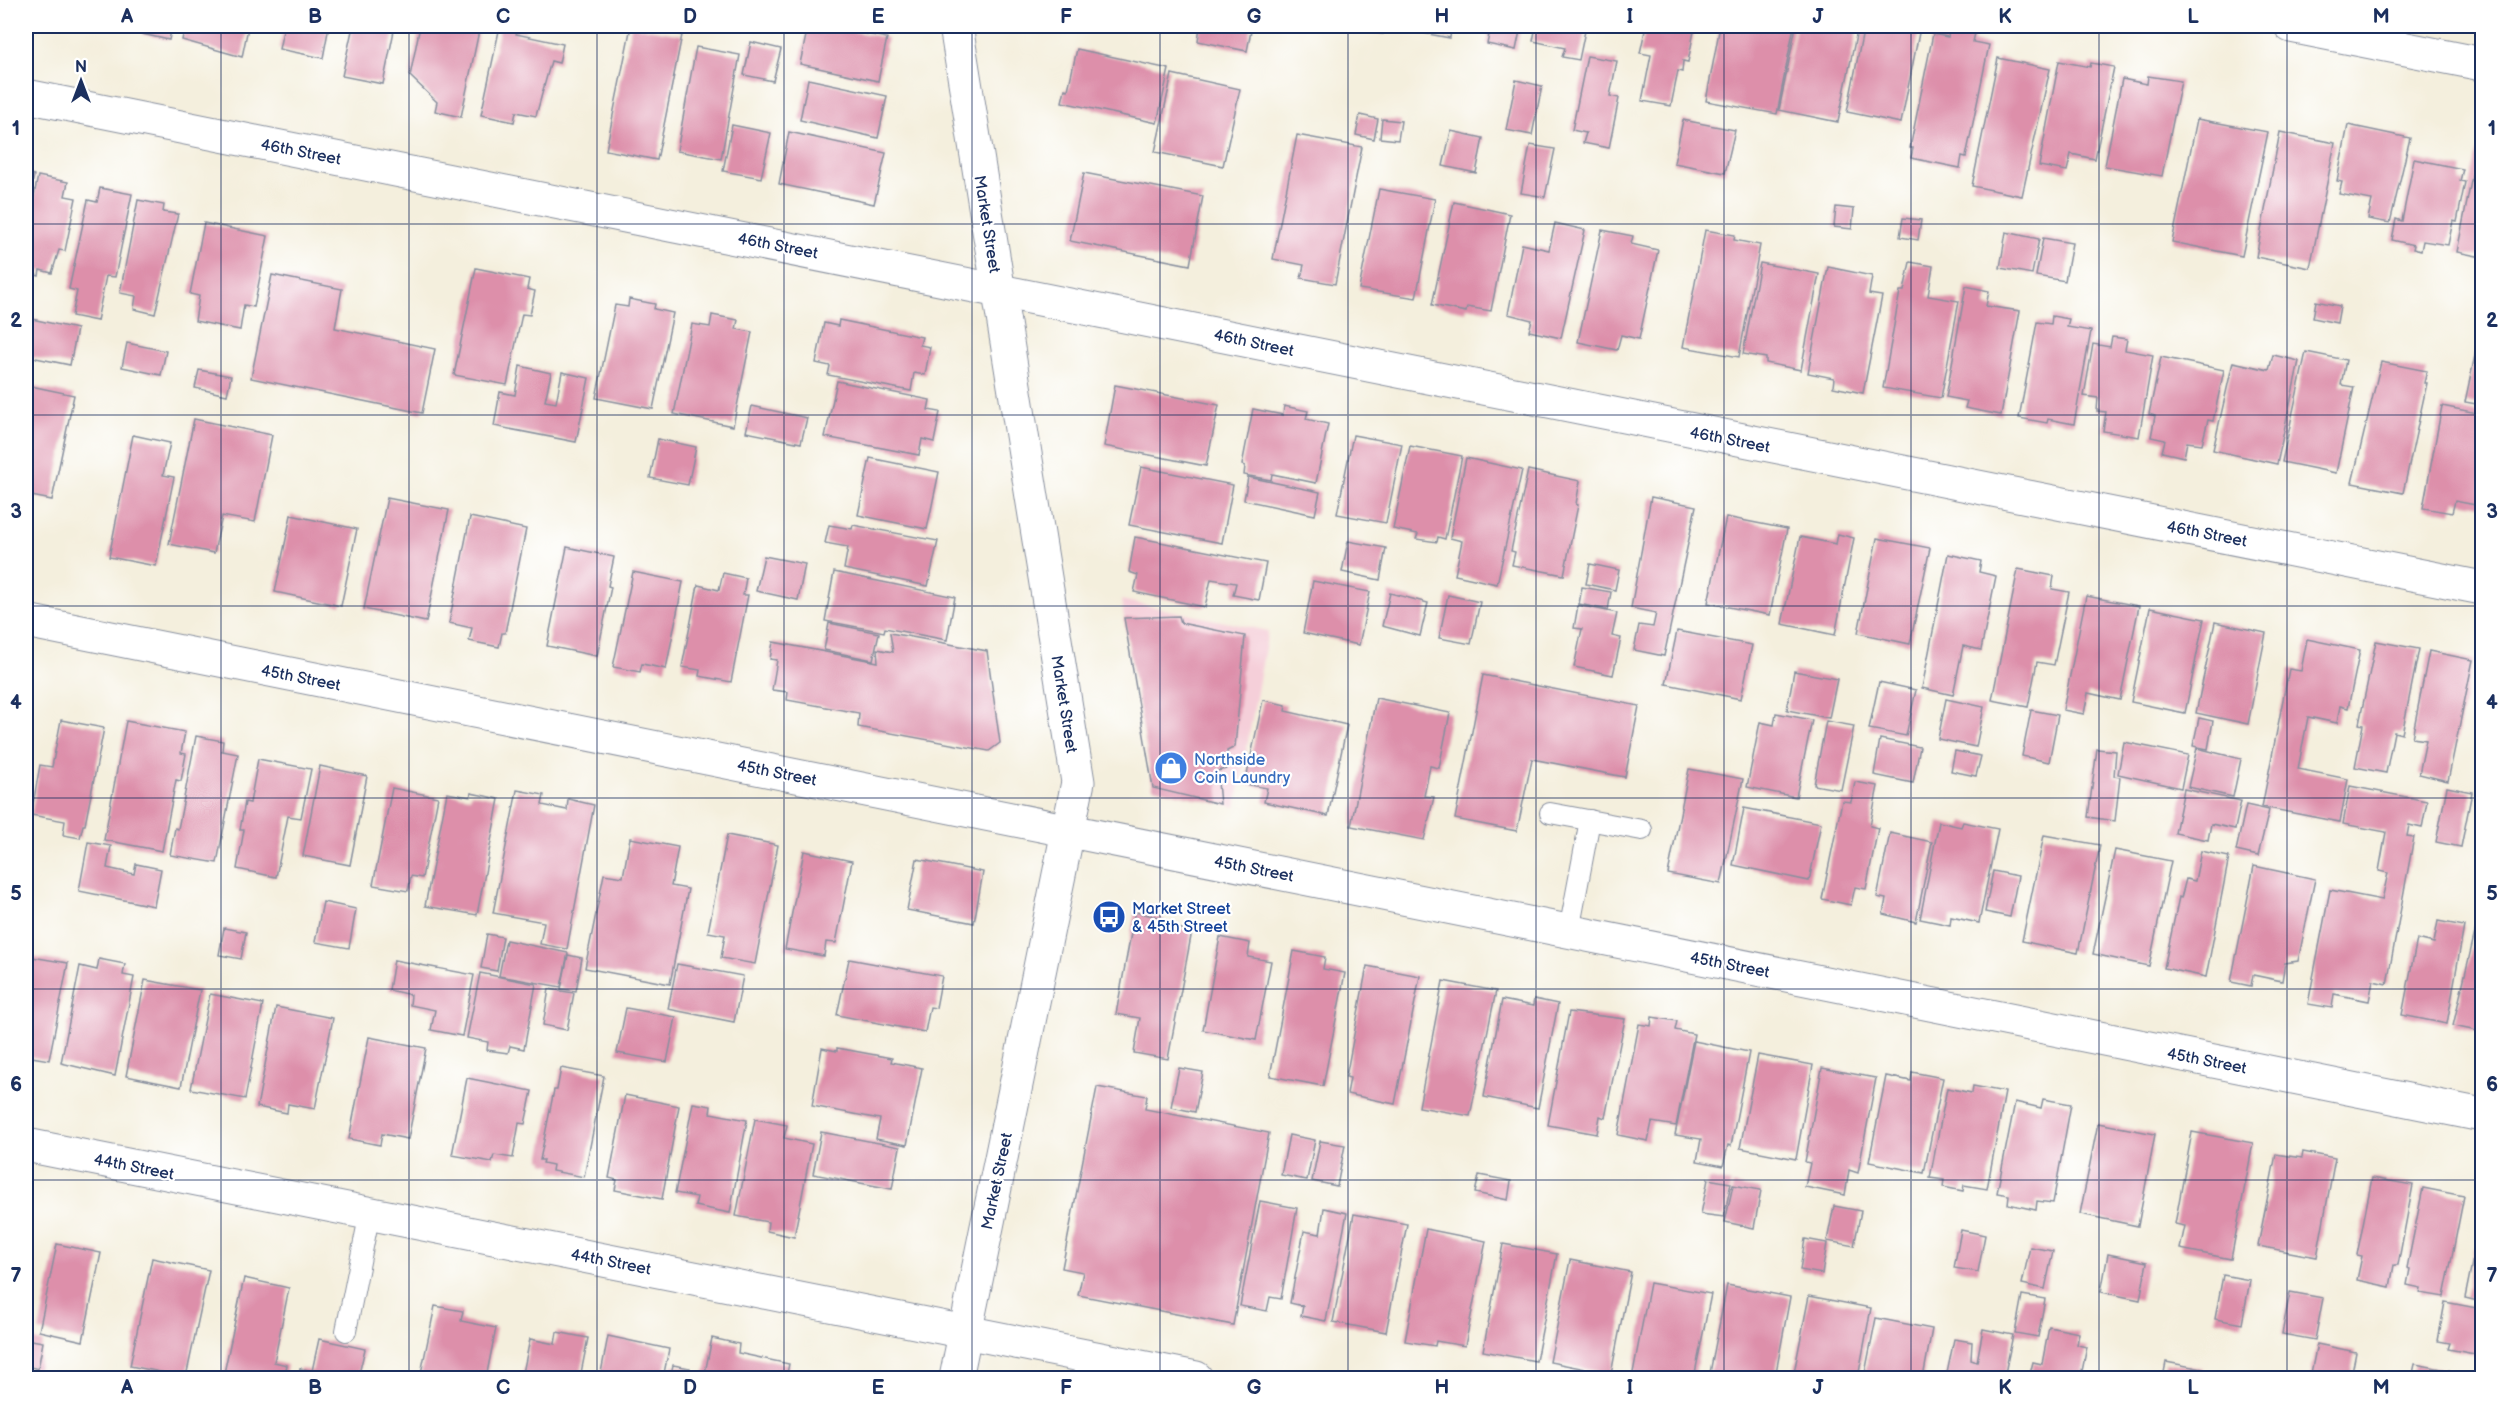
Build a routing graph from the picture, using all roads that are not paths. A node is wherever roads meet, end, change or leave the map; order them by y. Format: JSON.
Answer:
{"nodes":[{"id":1,"x":956,"y":26,"type":"edge"},
{"id":2,"x":2291,"y":26,"type":"edge"},
{"id":3,"x":2482,"y":64,"type":"edge"},
{"id":4,"x":26,"y":96,"type":"edge"},
{"id":5,"x":999,"y":290,"type":"junction"},
{"id":6,"x":2482,"y":588,"type":"edge"},
{"id":7,"x":26,"y":621,"type":"edge"},
{"id":8,"x":1550,"y":813,"type":"dead end"},
{"id":9,"x":1590,"y":820,"type":"junction"},
{"id":10,"x":1068,"y":830,"type":"junction"},
{"id":11,"x":1642,"y":830,"type":"dead end"},
{"id":12,"x":1569,"y":931,"type":"junction"},
{"id":13,"x":2482,"y":1115,"type":"edge"},
{"id":14,"x":26,"y":1145,"type":"edge"},
{"id":15,"x":370,"y":1212,"type":"junction"},
{"id":16,"x":346,"y":1331,"type":"dead end"},
{"id":17,"x":966,"y":1331,"type":"junction"},
{"id":18,"x":957,"y":1378,"type":"edge"},
{"id":19,"x":1196,"y":1378,"type":"edge"}],
"edges":[{"from":1,"to":5,"type":"street","name":"Market Street"},
{"from":2,"to":3,"type":"street"},
{"from":4,"to":5,"type":"street","name":"46th Street"},
{"from":5,"to":6,"type":"street","name":"46th Street"},
{"from":5,"to":10,"type":"street","name":"Market Street"},
{"from":7,"to":10,"type":"street","name":"45th Street"},
{"from":8,"to":9,"type":"lane"},
{"from":9,"to":11,"type":"lane"},
{"from":9,"to":12,"type":"lane"},
{"from":10,"to":12,"type":"street","name":"45th Street"},
{"from":10,"to":17,"type":"street","name":"Market Street"},
{"from":12,"to":13,"type":"street","name":"45th Street"},
{"from":14,"to":15,"type":"street","name":"44th Street"},
{"from":15,"to":16,"type":"lane"},
{"from":15,"to":17,"type":"street","name":"44th Street"},
{"from":17,"to":18,"type":"street","name":"Market Street"},
{"from":17,"to":19,"type":"street","name":"44th Street"}]}
